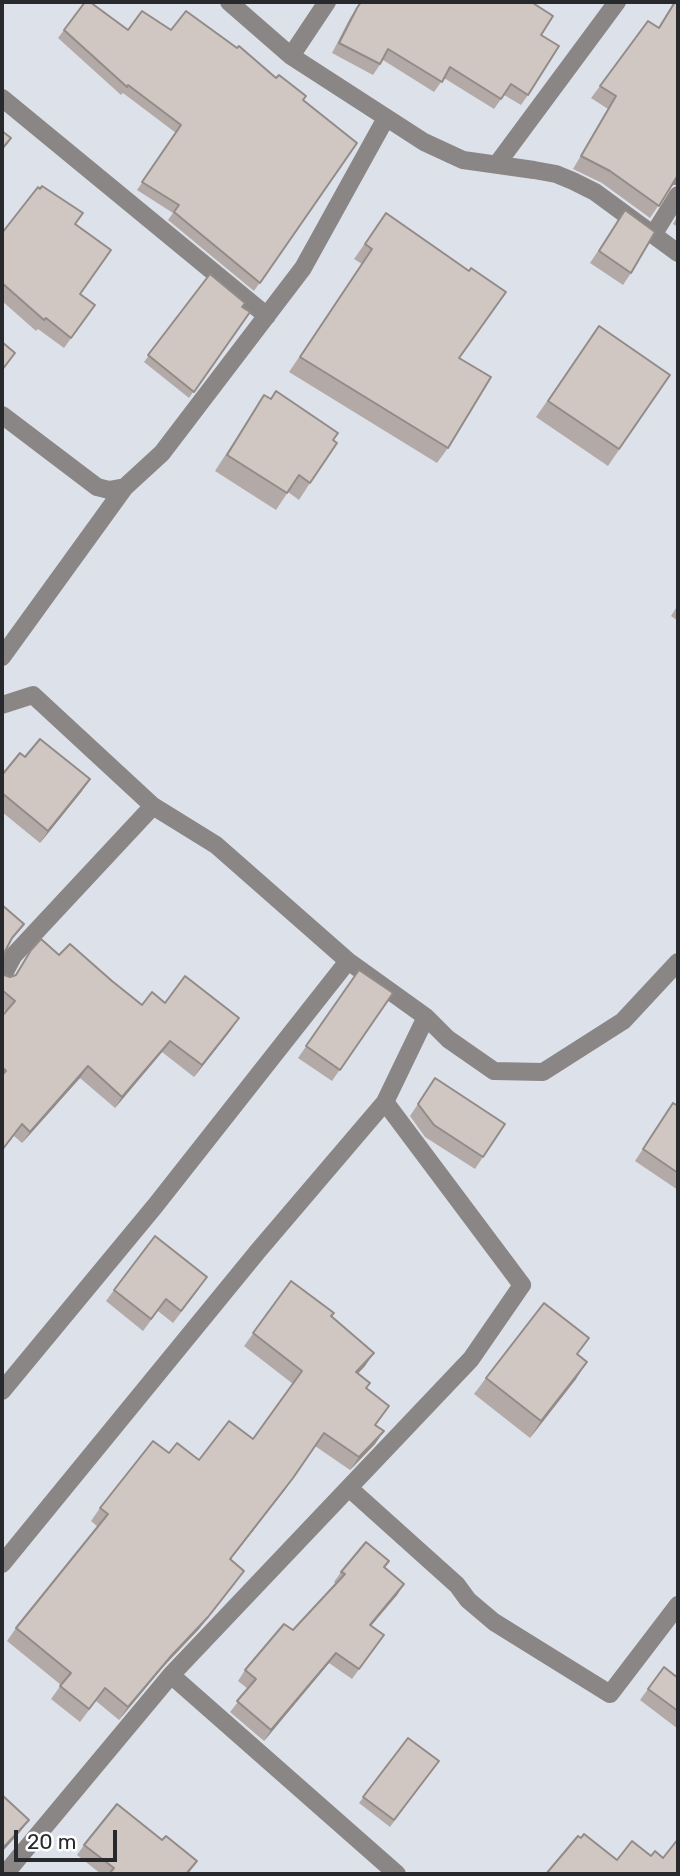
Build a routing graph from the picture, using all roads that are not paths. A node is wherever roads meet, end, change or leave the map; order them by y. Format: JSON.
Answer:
{"nodes":[{"id":1,"x":229,"y":2,"type":"edge"},
{"id":2,"x":327,"y":2,"type":"edge"},
{"id":3,"x":617,"y":2,"type":"edge"},
{"id":4,"x":291,"y":56,"type":"junction"},
{"id":5,"x":2,"y":98,"type":"edge"},
{"id":6,"x":386,"y":118,"type":"junction"},
{"id":7,"x":497,"y":164,"type":"junction"},
{"id":8,"x":678,"y":195,"type":"edge"},
{"id":9,"x":653,"y":234,"type":"junction"},
{"id":10,"x":678,"y":253,"type":"edge"},
{"id":11,"x":267,"y":316,"type":"junction"},
{"id":12,"x":2,"y":415,"type":"edge"},
{"id":13,"x":125,"y":487,"type":"junction"},
{"id":14,"x":2,"y":657,"type":"edge"},
{"id":15,"x":2,"y":705,"type":"edge"},
{"id":16,"x":153,"y":806,"type":"junction"},
{"id":17,"x":348,"y":961,"type":"junction"},
{"id":18,"x":678,"y":962,"type":"edge"},
{"id":19,"x":2,"y":977,"type":"edge"},
{"id":20,"x":426,"y":1017,"type":"junction"},
{"id":21,"x":385,"y":1102,"type":"junction"},
{"id":22,"x":2,"y":1391,"type":"edge"},
{"id":23,"x":349,"y":1488,"type":"junction"},
{"id":24,"x":2,"y":1564,"type":"edge"},
{"id":25,"x":678,"y":1605,"type":"edge"},
{"id":26,"x":171,"y":1675,"type":"junction"},
{"id":27,"x":5,"y":1874,"type":"edge"},
{"id":28,"x":397,"y":1874,"type":"edge"}],
"edges":[{"from":1,"to":4,"type":"street"},
{"from":2,"to":4,"type":"street"},
{"from":3,"to":7,"type":"street"},
{"from":4,"to":6,"type":"street"},
{"from":5,"to":11,"type":"street"},
{"from":6,"to":7,"type":"street"},
{"from":6,"to":11,"type":"street"},
{"from":7,"to":9,"type":"street"},
{"from":8,"to":9,"type":"street"},
{"from":9,"to":10,"type":"street"},
{"from":11,"to":13,"type":"street"},
{"from":12,"to":13,"type":"street"},
{"from":13,"to":14,"type":"street"},
{"from":15,"to":16,"type":"street"},
{"from":16,"to":17,"type":"street"},
{"from":16,"to":19,"type":"street"},
{"from":17,"to":20,"type":"street"},
{"from":17,"to":22,"type":"street"},
{"from":18,"to":20,"type":"street"},
{"from":20,"to":21,"type":"street"},
{"from":21,"to":23,"type":"street"},
{"from":21,"to":24,"type":"street"},
{"from":23,"to":25,"type":"street"},
{"from":23,"to":26,"type":"street"},
{"from":26,"to":27,"type":"street"},
{"from":26,"to":28,"type":"street"}]}
